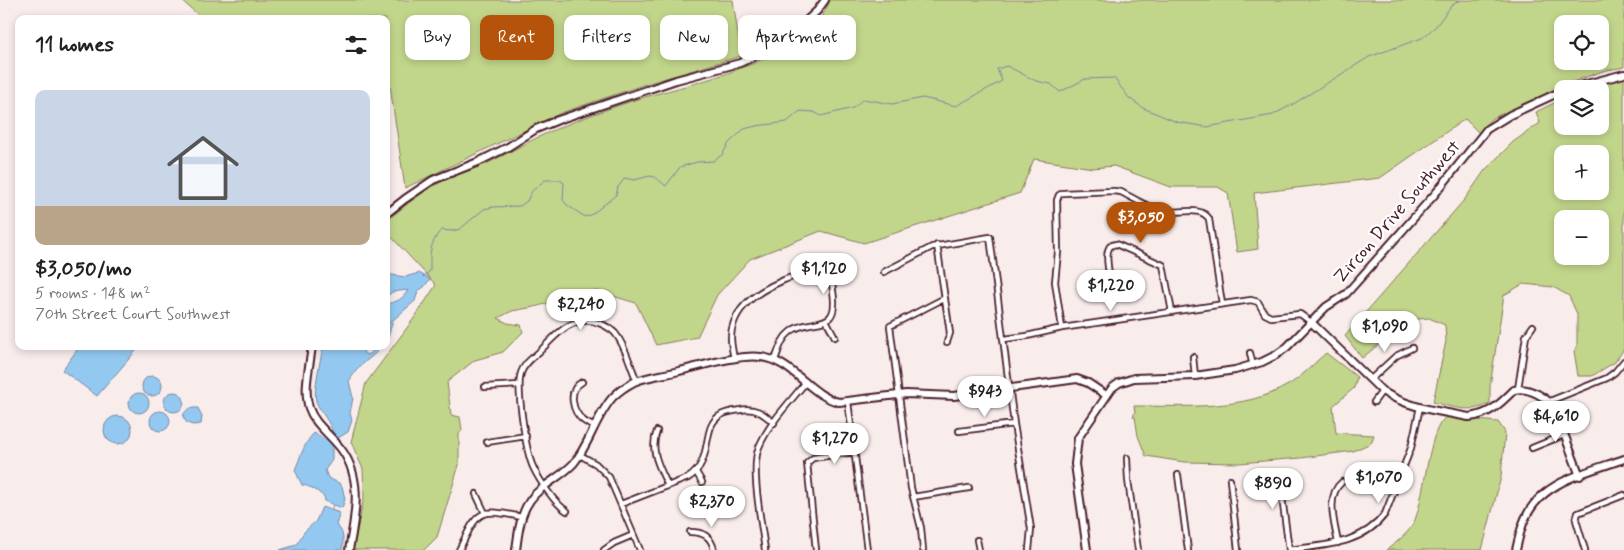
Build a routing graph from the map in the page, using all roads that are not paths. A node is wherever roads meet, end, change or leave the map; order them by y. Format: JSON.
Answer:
{"nodes":[{"id":1,"x":825,"y":0,"type":"edge"},
{"id":2,"x":1624,"y":74,"type":"edge"},
{"id":3,"x":1602,"y":80,"type":"edge"},
{"id":4,"x":1554,"y":95,"type":"edge"},
{"id":5,"x":390,"y":211,"type":"edge"},
{"id":6,"x":937,"y":246,"type":"junction"},
{"id":7,"x":884,"y":272,"type":"dead end"},
{"id":8,"x":1114,"y":286,"type":"dead end"},
{"id":9,"x":945,"y":298,"type":"junction"},
{"id":10,"x":1222,"y":304,"type":"junction"},
{"id":11,"x":1172,"y":312,"type":"junction"},
{"id":12,"x":826,"y":320,"type":"junction"},
{"id":13,"x":1311,"y":322,"type":"junction"},
{"id":14,"x":1533,"y":326,"type":"dead end"},
{"id":15,"x":1062,"y":328,"type":"junction"},
{"id":16,"x":835,"y":337,"type":"dead end"},
{"id":17,"x":1004,"y":339,"type":"junction"},
{"id":18,"x":947,"y":342,"type":"dead end"},
{"id":19,"x":1412,"y":348,"type":"dead end"},
{"id":20,"x":312,"y":350,"type":"edge"},
{"id":21,"x":1250,"y":353,"type":"dead end"},
{"id":22,"x":1194,"y":357,"type":"dead end"},
{"id":23,"x":734,"y":359,"type":"junction"},
{"id":24,"x":775,"y":360,"type":"junction"},
{"id":25,"x":1624,"y":361,"type":"edge"},
{"id":26,"x":1253,"y":366,"type":"junction"},
{"id":27,"x":1195,"y":376,"type":"junction"},
{"id":28,"x":1370,"y":380,"type":"junction"},
{"id":29,"x":637,"y":381,"type":"junction"},
{"id":30,"x":582,"y":382,"type":"dead end"},
{"id":31,"x":806,"y":382,"type":"junction"},
{"id":32,"x":519,"y":385,"type":"junction"},
{"id":33,"x":485,"y":387,"type":"dead end"},
{"id":34,"x":1010,"y":388,"type":"junction"},
{"id":35,"x":1518,"y":389,"type":"junction"},
{"id":36,"x":1382,"y":391,"type":"junction"},
{"id":37,"x":898,"y":395,"type":"junction"},
{"id":38,"x":1106,"y":395,"type":"junction"},
{"id":39,"x":1550,"y":401,"type":"junction"},
{"id":40,"x":848,"y":402,"type":"junction"},
{"id":41,"x":1374,"y":402,"type":"dead end"},
{"id":42,"x":1420,"y":407,"type":"junction"},
{"id":43,"x":774,"y":423,"type":"junction"},
{"id":44,"x":1014,"y":424,"type":"junction"},
{"id":45,"x":595,"y":426,"type":"junction"},
{"id":46,"x":657,"y":431,"type":"dead end"},
{"id":47,"x":959,"y":432,"type":"dead end"},
{"id":48,"x":1564,"y":435,"type":"junction"},
{"id":49,"x":526,"y":436,"type":"junction"},
{"id":50,"x":487,"y":442,"type":"dead end"},
{"id":51,"x":1532,"y":448,"type":"dead end"},
{"id":52,"x":854,"y":452,"type":"junction"},
{"id":53,"x":580,"y":454,"type":"junction"},
{"id":54,"x":1127,"y":458,"type":"dead end"},
{"id":55,"x":1624,"y":460,"type":"edge"},
{"id":56,"x":696,"y":472,"type":"junction"},
{"id":57,"x":1288,"y":473,"type":"dead end"},
{"id":58,"x":1178,"y":475,"type":"dead end"},
{"id":59,"x":1580,"y":476,"type":"junction"},
{"id":60,"x":1230,"y":480,"type":"dead end"},
{"id":61,"x":702,"y":482,"type":"dead end"},
{"id":62,"x":1342,"y":482,"type":"dead end"},
{"id":63,"x":545,"y":486,"type":"junction"},
{"id":64,"x":668,"y":486,"type":"junction"},
{"id":65,"x":969,"y":488,"type":"dead end"},
{"id":66,"x":476,"y":494,"type":"dead end"},
{"id":67,"x":1624,"y":495,"type":"edge"},
{"id":68,"x":913,"y":497,"type":"junction"},
{"id":69,"x":621,"y":504,"type":"junction"},
{"id":70,"x":567,"y":511,"type":"dead end"},
{"id":71,"x":485,"y":513,"type":"junction"},
{"id":72,"x":521,"y":517,"type":"junction"},
{"id":73,"x":690,"y":532,"type":"dead end"},
{"id":74,"x":633,"y":535,"type":"junction"},
{"id":75,"x":977,"y":540,"type":"dead end"},
{"id":76,"x":1338,"y":543,"type":"junction"},
{"id":77,"x":349,"y":550,"type":"edge"},
{"id":78,"x":459,"y":550,"type":"edge"},
{"id":79,"x":516,"y":550,"type":"edge"},
{"id":80,"x":604,"y":550,"type":"edge"},
{"id":81,"x":640,"y":550,"type":"edge"},
{"id":82,"x":714,"y":550,"type":"edge"},
{"id":83,"x":765,"y":550,"type":"edge"},
{"id":84,"x":816,"y":550,"type":"edge"},
{"id":85,"x":867,"y":550,"type":"edge"},
{"id":86,"x":923,"y":550,"type":"edge"},
{"id":87,"x":979,"y":550,"type":"edge"},
{"id":88,"x":1029,"y":550,"type":"edge"},
{"id":89,"x":1087,"y":550,"type":"edge"},
{"id":90,"x":1138,"y":550,"type":"edge"},
{"id":91,"x":1188,"y":550,"type":"edge"},
{"id":92,"x":1238,"y":550,"type":"edge"},
{"id":93,"x":1289,"y":550,"type":"edge"},
{"id":94,"x":1516,"y":550,"type":"edge"},
{"id":95,"x":1585,"y":550,"type":"edge"}],
"edges":[{"from":1,"to":5,"type":"street"},
{"from":2,"to":3,"type":"street"},
{"from":4,"to":13,"type":"street","name":"Zircon Drive Southwest"},
{"from":6,"to":7,"type":"street"},
{"from":6,"to":9,"type":"street"},
{"from":6,"to":17,"type":"street"},
{"from":8,"to":11,"type":"street"},
{"from":9,"to":18,"type":"street"},
{"from":9,"to":37,"type":"street"},
{"from":10,"to":11,"type":"street"},
{"from":10,"to":13,"type":"street"},
{"from":10,"to":15,"type":"street"},
{"from":11,"to":15,"type":"street"},
{"from":12,"to":16,"type":"street"},
{"from":12,"to":23,"type":"street"},
{"from":12,"to":24,"type":"street"},
{"from":13,"to":26,"type":"street","name":"Zircon Drive Southwest"},
{"from":13,"to":28,"type":"street"},
{"from":14,"to":35,"type":"street"},
{"from":15,"to":17,"type":"street"},
{"from":17,"to":34,"type":"street"},
{"from":19,"to":28,"type":"street"},
{"from":20,"to":77,"type":"street"},
{"from":21,"to":26,"type":"street"},
{"from":22,"to":27,"type":"street"},
{"from":23,"to":24,"type":"street"},
{"from":23,"to":29,"type":"street"},
{"from":24,"to":31,"type":"street"},
{"from":25,"to":39,"type":"street"},
{"from":26,"to":27,"type":"street","name":"Zircon Drive Southwest"},
{"from":27,"to":38,"type":"street","name":"Zircon Drive Southwest"},
{"from":28,"to":36,"type":"street"},
{"from":29,"to":32,"type":"street"},
{"from":29,"to":45,"type":"street"},
{"from":30,"to":45,"type":"street"},
{"from":31,"to":40,"type":"street"},
{"from":31,"to":43,"type":"street"},
{"from":32,"to":33,"type":"street"},
{"from":32,"to":49,"type":"street"},
{"from":34,"to":37,"type":"street"},
{"from":34,"to":38,"type":"street"},
{"from":34,"to":44,"type":"street"},
{"from":35,"to":39,"type":"street"},
{"from":35,"to":42,"type":"street"},
{"from":36,"to":41,"type":"street"},
{"from":36,"to":42,"type":"street"},
{"from":37,"to":40,"type":"street"},
{"from":37,"to":68,"type":"street"},
{"from":38,"to":89,"type":"street"},
{"from":39,"to":48,"type":"street"},
{"from":40,"to":52,"type":"street"},
{"from":42,"to":76,"type":"street"},
{"from":43,"to":56,"type":"street"},
{"from":43,"to":83,"type":"street"},
{"from":44,"to":47,"type":"street"},
{"from":44,"to":88,"type":"street"},
{"from":45,"to":53,"type":"street"},
{"from":46,"to":64,"type":"street"},
{"from":48,"to":51,"type":"street"},
{"from":48,"to":59,"type":"street"},
{"from":49,"to":50,"type":"street"},
{"from":49,"to":63,"type":"street"},
{"from":52,"to":84,"type":"street"},
{"from":52,"to":85,"type":"street"},
{"from":53,"to":63,"type":"street"},
{"from":53,"to":69,"type":"street"},
{"from":54,"to":90,"type":"street"},
{"from":55,"to":59,"type":"street"},
{"from":56,"to":61,"type":"street"},
{"from":56,"to":64,"type":"street"},
{"from":57,"to":93,"type":"street"},
{"from":58,"to":91,"type":"street"},
{"from":59,"to":94,"type":"street"},
{"from":60,"to":92,"type":"street"},
{"from":62,"to":76,"type":"street"},
{"from":63,"to":70,"type":"street"},
{"from":63,"to":72,"type":"street"},
{"from":64,"to":69,"type":"street"},
{"from":65,"to":68,"type":"street"},
{"from":66,"to":71,"type":"street"},
{"from":67,"to":95,"type":"street"},
{"from":68,"to":86,"type":"street"},
{"from":69,"to":74,"type":"street"},
{"from":71,"to":72,"type":"street"},
{"from":71,"to":78,"type":"street"},
{"from":72,"to":79,"type":"street"},
{"from":73,"to":82,"type":"street"},
{"from":74,"to":80,"type":"street"},
{"from":74,"to":81,"type":"street"},
{"from":75,"to":87,"type":"street"},
{"from":76,"to":93,"type":"street"}]}
